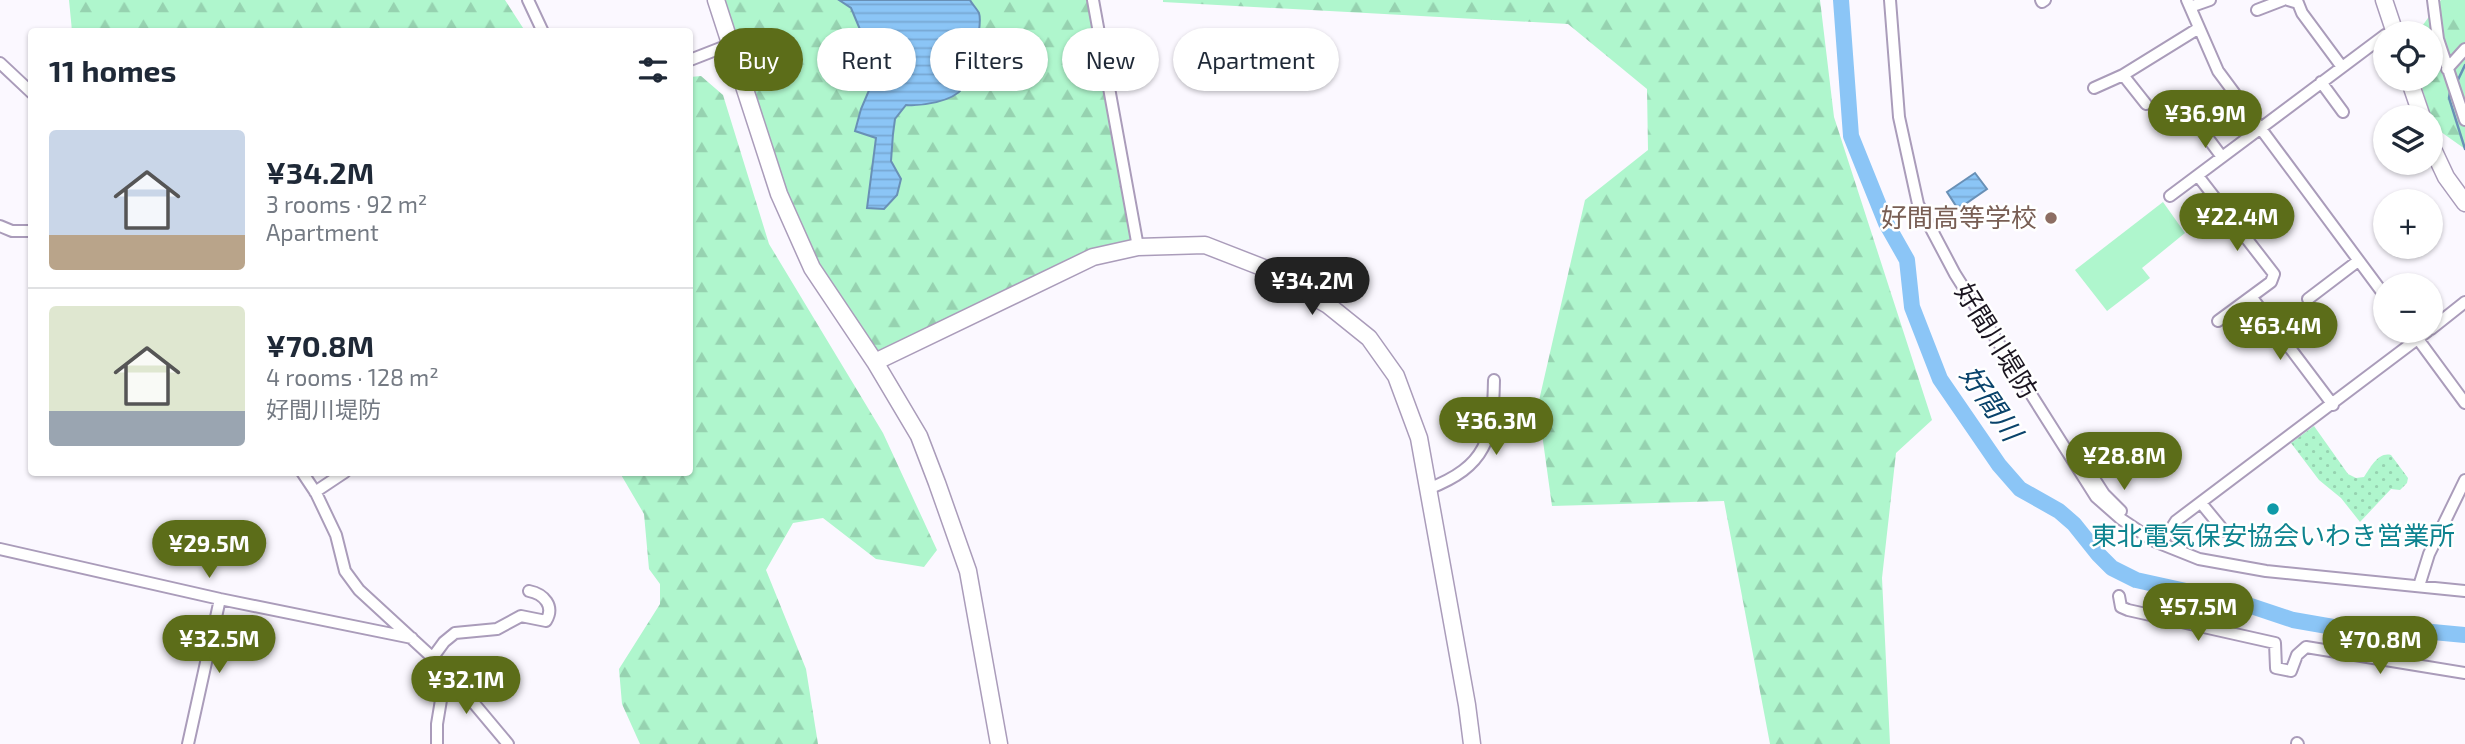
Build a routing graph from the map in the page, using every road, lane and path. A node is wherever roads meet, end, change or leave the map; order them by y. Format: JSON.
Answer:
{"nodes":[{"id":1,"x":527,"y":0,"type":"edge"},
{"id":2,"x":716,"y":0,"type":"edge"},
{"id":3,"x":1093,"y":0,"type":"edge"},
{"id":4,"x":1890,"y":0,"type":"edge"},
{"id":5,"x":2210,"y":0,"type":"edge"},
{"id":6,"x":2286,"y":0,"type":"edge"},
{"id":7,"x":2384,"y":0,"type":"edge"},
{"id":8,"x":2433,"y":0,"type":"edge"},
{"id":9,"x":2188,"y":3,"type":"edge"},
{"id":10,"x":2257,"y":10,"type":"dead end"},
{"id":11,"x":2388,"y":21,"type":"edge"},
{"id":12,"x":541,"y":28,"type":"edge"},
{"id":13,"x":726,"y":28,"type":"edge"},
{"id":14,"x":2197,"y":29,"type":"junction"},
{"id":15,"x":2373,"y":45,"type":"edge"},
{"id":16,"x":2465,"y":49,"type":"edge"},
{"id":17,"x":714,"y":51,"type":"edge"},
{"id":18,"x":693,"y":59,"type":"edge"},
{"id":19,"x":0,"y":63,"type":"edge"},
{"id":20,"x":2342,"y":67,"type":"junction"},
{"id":21,"x":2447,"y":69,"type":"junction"},
{"id":22,"x":2123,"y":75,"type":"junction"},
{"id":23,"x":2321,"y":82,"type":"junction"},
{"id":24,"x":2094,"y":88,"type":"dead end"},
{"id":25,"x":28,"y":89,"type":"edge"},
{"id":26,"x":746,"y":91,"type":"edge"},
{"id":27,"x":2146,"y":104,"type":"dead end"},
{"id":28,"x":2186,"y":109,"type":"dead end"},
{"id":29,"x":2343,"y":112,"type":"dead end"},
{"id":30,"x":2465,"y":120,"type":"edge"},
{"id":31,"x":2259,"y":128,"type":"junction"},
{"id":32,"x":2222,"y":157,"type":"junction"},
{"id":33,"x":2443,"y":171,"type":"edge"},
{"id":34,"x":2197,"y":176,"type":"junction"},
{"id":35,"x":2171,"y":197,"type":"dead end"},
{"id":36,"x":2465,"y":203,"type":"edge"},
{"id":37,"x":0,"y":226,"type":"edge"},
{"id":38,"x":28,"y":231,"type":"edge"},
{"id":39,"x":1138,"y":247,"type":"junction"},
{"id":40,"x":2358,"y":261,"type":"junction"},
{"id":41,"x":2373,"y":280,"type":"edge"},
{"id":42,"x":2253,"y":299,"type":"dead end"},
{"id":43,"x":2308,"y":299,"type":"dead end"},
{"id":44,"x":2465,"y":302,"type":"edge"},
{"id":45,"x":2443,"y":319,"type":"edge"},
{"id":46,"x":2218,"y":321,"type":"dead end"},
{"id":47,"x":2273,"y":324,"type":"junction"},
{"id":48,"x":2250,"y":341,"type":"dead end"},
{"id":49,"x":2406,"y":343,"type":"edge"},
{"id":50,"x":2421,"y":343,"type":"edge"},
{"id":51,"x":875,"y":362,"type":"junction"},
{"id":52,"x":1493,"y":380,"type":"dead end"},
{"id":53,"x":2465,"y":403,"type":"edge"},
{"id":54,"x":2333,"y":405,"type":"junction"},
{"id":55,"x":2086,"y":466,"type":"dead end"},
{"id":56,"x":305,"y":476,"type":"edge"},
{"id":57,"x":339,"y":476,"type":"edge"},
{"id":58,"x":2465,"y":480,"type":"edge"},
{"id":59,"x":1428,"y":489,"type":"junction"},
{"id":60,"x":315,"y":492,"type":"junction"},
{"id":61,"x":2201,"y":503,"type":"junction"},
{"id":62,"x":2136,"y":529,"type":"junction"},
{"id":63,"x":2224,"y":531,"type":"dead end"},
{"id":64,"x":2161,"y":544,"type":"junction"},
{"id":65,"x":0,"y":549,"type":"edge"},
{"id":66,"x":2419,"y":586,"type":"junction"},
{"id":67,"x":529,"y":591,"type":"dead end"},
{"id":68,"x":2465,"y":591,"type":"edge"},
{"id":69,"x":2119,"y":596,"type":"dead end"},
{"id":70,"x":220,"y":599,"type":"junction"},
{"id":71,"x":412,"y":638,"type":"junction"},
{"id":72,"x":433,"y":657,"type":"junction"},
{"id":73,"x":446,"y":670,"type":"junction"},
{"id":74,"x":2465,"y":673,"type":"edge"},
{"id":75,"x":188,"y":744,"type":"edge"},
{"id":76,"x":437,"y":744,"type":"edge"},
{"id":77,"x":508,"y":744,"type":"edge"},
{"id":78,"x":999,"y":744,"type":"edge"},
{"id":79,"x":1472,"y":744,"type":"edge"}],
"edges":[{"from":1,"to":12,"type":"street"},
{"from":2,"to":13,"type":"street"},
{"from":3,"to":39,"type":"street"},
{"from":4,"to":62,"type":"street","name":"好間川堤防"},
{"from":5,"to":9,"type":"street"},
{"from":6,"to":10,"type":"street"},
{"from":6,"to":20,"type":"street"},
{"from":7,"to":11,"type":"street"},
{"from":8,"to":21,"type":"street"},
{"from":9,"to":14,"type":"street"},
{"from":14,"to":22,"type":"street"},
{"from":14,"to":31,"type":"street"},
{"from":15,"to":20,"type":"street"},
{"from":16,"to":21,"type":"street"},
{"from":17,"to":18,"type":"street"},
{"from":19,"to":25,"type":"street"},
{"from":20,"to":23,"type":"street"},
{"from":21,"to":30,"type":"street"},
{"from":22,"to":24,"type":"street"},
{"from":22,"to":27,"type":"street"},
{"from":23,"to":29,"type":"street"},
{"from":23,"to":31,"type":"street"},
{"from":26,"to":51,"type":"street"},
{"from":28,"to":32,"type":"street"},
{"from":31,"to":32,"type":"street"},
{"from":31,"to":40,"type":"street"},
{"from":32,"to":34,"type":"street"},
{"from":33,"to":36,"type":"street"},
{"from":34,"to":35,"type":"street"},
{"from":34,"to":46,"type":"street"},
{"from":37,"to":38,"type":"street"},
{"from":39,"to":51,"type":"street"},
{"from":39,"to":59,"type":"street"},
{"from":40,"to":41,"type":"street"},
{"from":40,"to":43,"type":"street"},
{"from":42,"to":47,"type":"street"},
{"from":44,"to":45,"type":"street"},
{"from":47,"to":48,"type":"street"},
{"from":47,"to":54,"type":"street"},
{"from":49,"to":54,"type":"street"},
{"from":50,"to":53,"type":"street"},
{"from":51,"to":78,"type":"street"},
{"from":52,"to":59,"type":"street"},
{"from":54,"to":61,"type":"street"},
{"from":55,"to":62,"type":"street"},
{"from":56,"to":60,"type":"street"},
{"from":57,"to":60,"type":"street"},
{"from":58,"to":66,"type":"street"},
{"from":59,"to":79,"type":"street"},
{"from":60,"to":71,"type":"street"},
{"from":61,"to":63,"type":"street"},
{"from":61,"to":64,"type":"street"},
{"from":62,"to":64,"type":"street","name":"好間川堤防"},
{"from":64,"to":66,"type":"street","name":"好間川堤防"},
{"from":65,"to":70,"type":"street"},
{"from":66,"to":68,"type":"street","name":"好間川堤防"},
{"from":67,"to":72,"type":"street"},
{"from":69,"to":74,"type":"street"},
{"from":70,"to":71,"type":"street"},
{"from":70,"to":75,"type":"street"},
{"from":71,"to":72,"type":"street"},
{"from":72,"to":73,"type":"street"},
{"from":73,"to":76,"type":"street"},
{"from":73,"to":77,"type":"street"}]}
